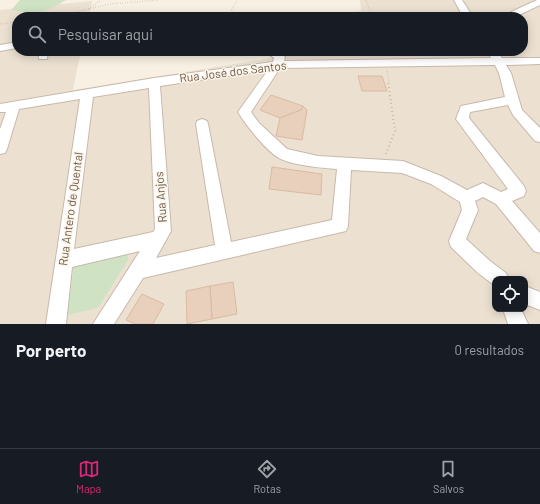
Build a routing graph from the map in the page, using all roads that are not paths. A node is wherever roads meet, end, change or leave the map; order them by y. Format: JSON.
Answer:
{"nodes":[{"id":1,"x":458,"y":0,"type":"edge"},
{"id":2,"x":540,"y":2,"type":"edge"},
{"id":3,"x":465,"y":12,"type":"edge"},
{"id":4,"x":518,"y":12,"type":"edge"},
{"id":5,"x":12,"y":46,"type":"edge"},
{"id":6,"x":0,"y":48,"type":"edge"},
{"id":7,"x":278,"y":56,"type":"edge"},
{"id":8,"x":495,"y":56,"type":"edge"},
{"id":9,"x":540,"y":61,"type":"edge"},
{"id":10,"x":499,"y":62,"type":"junction"},
{"id":11,"x":277,"y":65,"type":"junction"},
{"id":12,"x":154,"y":82,"type":"junction"},
{"id":13,"x":87,"y":94,"type":"junction"},
{"id":14,"x":0,"y":100,"type":"edge"},
{"id":15,"x":512,"y":100,"type":"junction"},
{"id":16,"x":30,"y":103,"type":"junction"},
{"id":17,"x":14,"y":105,"type":"junction"},
{"id":18,"x":0,"y":108,"type":"edge"},
{"id":19,"x":202,"y":124,"type":"dead end"},
{"id":20,"x":540,"y":137,"type":"edge"},
{"id":21,"x":0,"y":149,"type":"edge"},
{"id":22,"x":344,"y":164,"type":"junction"},
{"id":23,"x":467,"y":198,"type":"junction"},
{"id":24,"x":501,"y":199,"type":"junction"},
{"id":25,"x":158,"y":239,"type":"junction"},
{"id":26,"x":540,"y":245,"type":"edge"},
{"id":27,"x":224,"y":251,"type":"junction"},
{"id":28,"x":64,"y":260,"type":"junction"},
{"id":29,"x":138,"y":270,"type":"junction"},
{"id":30,"x":496,"y":276,"type":"edge"},
{"id":31,"x":528,"y":296,"type":"edge"},
{"id":32,"x":540,"y":301,"type":"edge"},
{"id":33,"x":513,"y":312,"type":"edge"},
{"id":34,"x":56,"y":324,"type":"edge"},
{"id":35,"x":103,"y":324,"type":"edge"},
{"id":36,"x":518,"y":324,"type":"edge"}],
"edges":[{"from":1,"to":3,"type":"street"},
{"from":2,"to":4,"type":"street"},
{"from":5,"to":6,"type":"street"},
{"from":7,"to":11,"type":"street"},
{"from":8,"to":10,"type":"street"},
{"from":9,"to":10,"type":"street","name":"Rua José dos Santos"},
{"from":10,"to":11,"type":"street","name":"Rua José dos Santos"},
{"from":10,"to":15,"type":"street"},
{"from":11,"to":12,"type":"street","name":"Rua José dos Santos"},
{"from":11,"to":22,"type":"street"},
{"from":12,"to":13,"type":"street","name":"Rua José dos Santos"},
{"from":12,"to":25,"type":"street","name":"Rua Anjos"},
{"from":13,"to":16,"type":"street","name":"Rua José dos Santos"},
{"from":13,"to":28,"type":"street","name":"Rua Antero de Quental"},
{"from":14,"to":16,"type":"street"},
{"from":15,"to":20,"type":"street"},
{"from":15,"to":24,"type":"street"},
{"from":16,"to":17,"type":"street","name":"Rua José dos Santos"},
{"from":17,"to":18,"type":"street","name":"Rua José dos Santos"},
{"from":17,"to":21,"type":"street"},
{"from":19,"to":27,"type":"street"},
{"from":22,"to":23,"type":"street"},
{"from":22,"to":27,"type":"street"},
{"from":23,"to":24,"type":"street"},
{"from":23,"to":30,"type":"street"},
{"from":24,"to":26,"type":"street"},
{"from":25,"to":28,"type":"street","name":"Rua Anjos"},
{"from":25,"to":29,"type":"street"},
{"from":27,"to":29,"type":"street"},
{"from":28,"to":34,"type":"street","name":"Rua Antero de Quental"},
{"from":29,"to":35,"type":"street"},
{"from":31,"to":32,"type":"street"},
{"from":33,"to":36,"type":"street"}]}
